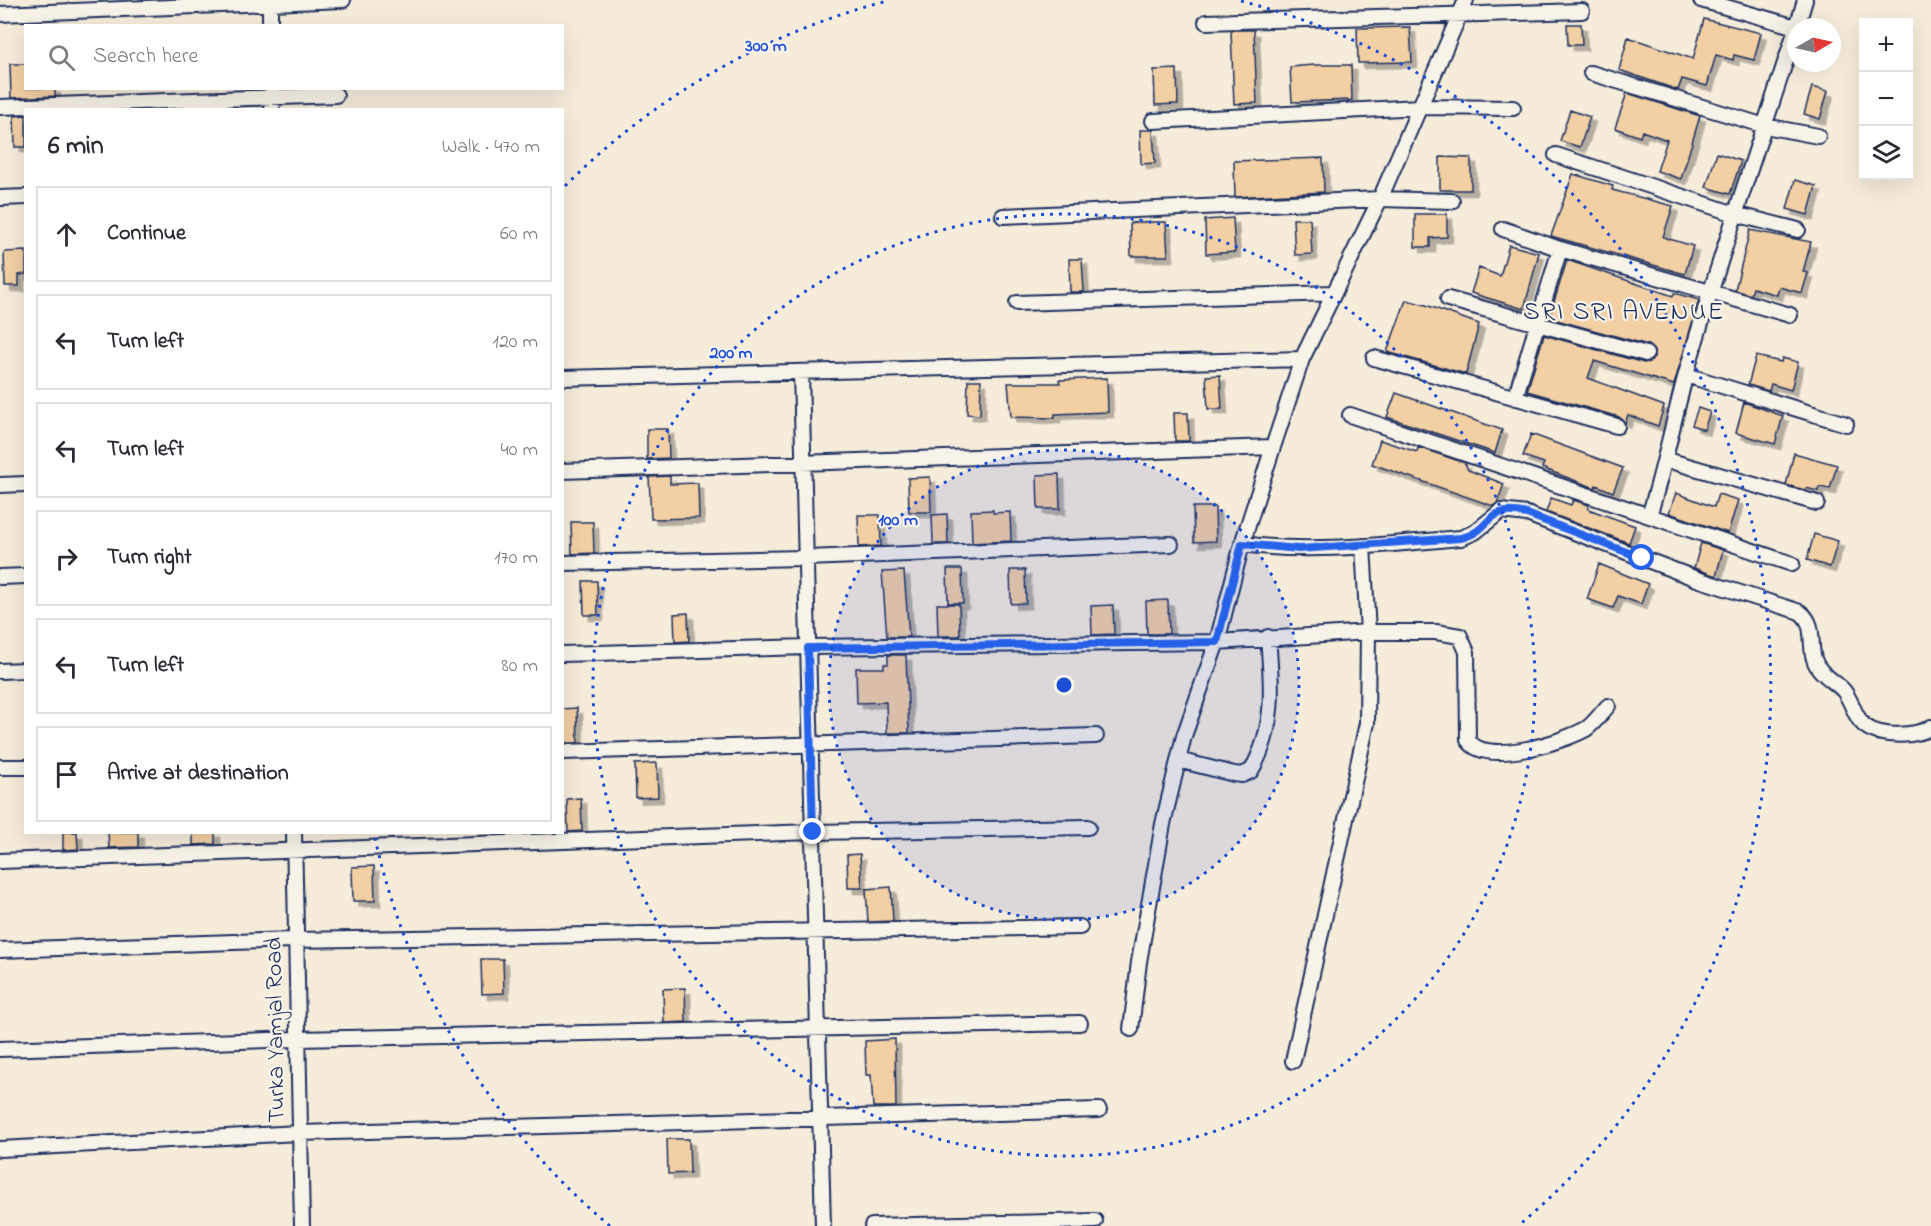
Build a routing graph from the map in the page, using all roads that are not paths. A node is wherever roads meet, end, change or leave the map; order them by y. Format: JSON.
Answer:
{"nodes":[{"id":1,"x":343,"y":0,"type":"edge"},
{"id":2,"x":1466,"y":0,"type":"edge"},
{"id":3,"x":1701,"y":0,"type":"edge"},
{"id":4,"x":1805,"y":0,"type":"edge"},
{"id":5,"x":270,"y":2,"type":"edge"},
{"id":6,"x":1582,"y":11,"type":"dead end"},
{"id":7,"x":0,"y":14,"type":"edge"},
{"id":8,"x":1459,"y":15,"type":"junction"},
{"id":9,"x":1799,"y":18,"type":"edge"},
{"id":10,"x":1206,"y":22,"type":"dead end"},
{"id":11,"x":270,"y":24,"type":"edge"},
{"id":12,"x":1787,"y":25,"type":"edge"},
{"id":13,"x":1787,"y":56,"type":"edge"},
{"id":14,"x":1591,"y":73,"type":"dead end"},
{"id":15,"x":336,"y":95,"type":"dead end"},
{"id":16,"x":272,"y":99,"type":"edge"},
{"id":17,"x":0,"y":107,"type":"edge"},
{"id":18,"x":1420,"y":107,"type":"junction"},
{"id":19,"x":1513,"y":108,"type":"dead end"},
{"id":20,"x":1153,"y":121,"type":"dead end"},
{"id":21,"x":1765,"y":126,"type":"junction"},
{"id":22,"x":1818,"y":136,"type":"dead end"},
{"id":23,"x":1556,"y":155,"type":"dead end"},
{"id":24,"x":24,"y":197,"type":"edge"},
{"id":25,"x":0,"y":198,"type":"edge"},
{"id":26,"x":1380,"y":198,"type":"junction"},
{"id":27,"x":1452,"y":201,"type":"dead end"},
{"id":28,"x":1735,"y":214,"type":"junction"},
{"id":29,"x":1003,"y":216,"type":"dead end"},
{"id":30,"x":1503,"y":229,"type":"dead end"},
{"id":31,"x":1798,"y":230,"type":"dead end"},
{"id":32,"x":1560,"y":249,"type":"junction"},
{"id":33,"x":1713,"y":290,"type":"junction"},
{"id":34,"x":1334,"y":293,"type":"junction"},
{"id":35,"x":1448,"y":299,"type":"dead end"},
{"id":36,"x":1017,"y":303,"type":"dead end"},
{"id":37,"x":1790,"y":315,"type":"dead end"},
{"id":38,"x":1537,"y":324,"type":"junction"},
{"id":39,"x":1646,"y":354,"type":"dead end"},
{"id":40,"x":1374,"y":358,"type":"dead end"},
{"id":41,"x":1302,"y":359,"type":"junction"},
{"id":42,"x":801,"y":372,"type":"junction"},
{"id":43,"x":1686,"y":375,"type":"junction"},
{"id":44,"x":564,"y":378,"type":"edge"},
{"id":45,"x":1515,"y":398,"type":"junction"},
{"id":46,"x":1350,"y":416,"type":"dead end"},
{"id":47,"x":1846,"y":424,"type":"dead end"},
{"id":48,"x":1617,"y":426,"type":"dead end"},
{"id":49,"x":1273,"y":447,"type":"junction"},
{"id":50,"x":1667,"y":460,"type":"junction"},
{"id":51,"x":803,"y":464,"type":"junction"},
{"id":52,"x":564,"y":471,"type":"edge"},
{"id":53,"x":24,"y":484,"type":"edge"},
{"id":54,"x":0,"y":485,"type":"edge"},
{"id":55,"x":1817,"y":503,"type":"dead end"},
{"id":56,"x":1648,"y":516,"type":"junction"},
{"id":57,"x":1171,"y":544,"type":"dead end"},
{"id":58,"x":1242,"y":544,"type":"junction"},
{"id":59,"x":1363,"y":546,"type":"junction"},
{"id":60,"x":806,"y":558,"type":"junction"},
{"id":61,"x":564,"y":563,"type":"edge"},
{"id":62,"x":1792,"y":564,"type":"dead end"},
{"id":63,"x":0,"y":576,"type":"edge"},
{"id":64,"x":24,"y":576,"type":"edge"},
{"id":65,"x":1368,"y":632,"type":"junction"},
{"id":66,"x":1268,"y":637,"type":"junction"},
{"id":67,"x":1217,"y":642,"type":"junction"},
{"id":68,"x":808,"y":648,"type":"junction"},
{"id":69,"x":564,"y":654,"type":"edge"},
{"id":70,"x":0,"y":670,"type":"edge"},
{"id":71,"x":24,"y":670,"type":"edge"},
{"id":72,"x":1608,"y":706,"type":"dead end"},
{"id":73,"x":1931,"y":727,"type":"edge"},
{"id":74,"x":1096,"y":736,"type":"dead end"},
{"id":75,"x":810,"y":744,"type":"junction"},
{"id":76,"x":564,"y":752,"type":"edge"},
{"id":77,"x":1178,"y":760,"type":"junction"},
{"id":78,"x":0,"y":767,"type":"edge"},
{"id":79,"x":24,"y":767,"type":"edge"},
{"id":80,"x":1088,"y":827,"type":"dead end"},
{"id":81,"x":813,"y":832,"type":"junction"},
{"id":82,"x":294,"y":834,"type":"edge"},
{"id":83,"x":295,"y":852,"type":"junction"},
{"id":84,"x":0,"y":861,"type":"edge"},
{"id":85,"x":1080,"y":927,"type":"dead end"},
{"id":86,"x":815,"y":932,"type":"junction"},
{"id":87,"x":294,"y":940,"type":"junction"},
{"id":88,"x":0,"y":950,"type":"edge"},
{"id":89,"x":1080,"y":1023,"type":"dead end"},
{"id":90,"x":1131,"y":1029,"type":"dead end"},
{"id":91,"x":818,"y":1030,"type":"junction"},
{"id":92,"x":297,"y":1039,"type":"junction"},
{"id":93,"x":0,"y":1049,"type":"edge"},
{"id":94,"x":1293,"y":1061,"type":"dead end"},
{"id":95,"x":1099,"y":1110,"type":"dead end"},
{"id":96,"x":820,"y":1118,"type":"junction"},
{"id":97,"x":299,"y":1134,"type":"junction"},
{"id":98,"x":0,"y":1149,"type":"edge"},
{"id":99,"x":1095,"y":1221,"type":"dead end"},
{"id":100,"x":302,"y":1226,"type":"edge"},
{"id":101,"x":823,"y":1226,"type":"edge"},
{"id":102,"x":872,"y":1226,"type":"edge"}],
"edges":[{"from":1,"to":5,"type":"street"},
{"from":2,"to":8,"type":"street"},
{"from":3,"to":12,"type":"street"},
{"from":4,"to":9,"type":"street"},
{"from":5,"to":7,"type":"street"},
{"from":5,"to":11,"type":"street"},
{"from":6,"to":8,"type":"street"},
{"from":8,"to":10,"type":"street"},
{"from":8,"to":18,"type":"street"},
{"from":13,"to":21,"type":"street"},
{"from":14,"to":21,"type":"street"},
{"from":15,"to":16,"type":"street"},
{"from":16,"to":17,"type":"street"},
{"from":18,"to":19,"type":"street"},
{"from":18,"to":20,"type":"street"},
{"from":18,"to":26,"type":"street"},
{"from":21,"to":22,"type":"street"},
{"from":21,"to":28,"type":"street"},
{"from":23,"to":28,"type":"street"},
{"from":24,"to":25,"type":"street"},
{"from":26,"to":27,"type":"street"},
{"from":26,"to":29,"type":"street"},
{"from":26,"to":34,"type":"street"},
{"from":28,"to":31,"type":"street"},
{"from":28,"to":33,"type":"street"},
{"from":30,"to":32,"type":"street"},
{"from":32,"to":33,"type":"street"},
{"from":32,"to":38,"type":"street"},
{"from":33,"to":37,"type":"street"},
{"from":33,"to":43,"type":"street"},
{"from":34,"to":36,"type":"street"},
{"from":34,"to":41,"type":"street"},
{"from":35,"to":38,"type":"street"},
{"from":38,"to":39,"type":"street"},
{"from":38,"to":45,"type":"street"},
{"from":40,"to":45,"type":"street"},
{"from":41,"to":42,"type":"street"},
{"from":41,"to":49,"type":"street"},
{"from":42,"to":44,"type":"street"},
{"from":42,"to":51,"type":"street"},
{"from":43,"to":47,"type":"street"},
{"from":43,"to":50,"type":"street"},
{"from":45,"to":48,"type":"street"},
{"from":46,"to":56,"type":"street"},
{"from":49,"to":51,"type":"street"},
{"from":49,"to":58,"type":"street"},
{"from":50,"to":55,"type":"street"},
{"from":50,"to":56,"type":"street"},
{"from":51,"to":52,"type":"street"},
{"from":51,"to":60,"type":"street"},
{"from":53,"to":54,"type":"street"},
{"from":56,"to":62,"type":"street"},
{"from":57,"to":60,"type":"street"},
{"from":58,"to":59,"type":"street"},
{"from":58,"to":67,"type":"street"},
{"from":59,"to":65,"type":"street"},
{"from":59,"to":73,"type":"street"},
{"from":60,"to":61,"type":"street"},
{"from":60,"to":68,"type":"street"},
{"from":63,"to":64,"type":"street"},
{"from":65,"to":66,"type":"street"},
{"from":65,"to":72,"type":"street"},
{"from":65,"to":94,"type":"street"},
{"from":66,"to":67,"type":"street"},
{"from":66,"to":77,"type":"street"},
{"from":67,"to":68,"type":"street"},
{"from":67,"to":77,"type":"street"},
{"from":68,"to":69,"type":"street"},
{"from":68,"to":75,"type":"street"},
{"from":70,"to":71,"type":"street"},
{"from":74,"to":75,"type":"street"},
{"from":75,"to":76,"type":"street"},
{"from":75,"to":81,"type":"street"},
{"from":77,"to":90,"type":"street"},
{"from":78,"to":79,"type":"street"},
{"from":80,"to":81,"type":"street"},
{"from":81,"to":83,"type":"street"},
{"from":81,"to":86,"type":"street"},
{"from":82,"to":83,"type":"street","name":"Turka Yamjal Road"},
{"from":83,"to":84,"type":"street"},
{"from":83,"to":87,"type":"street","name":"Turka Yamjal Road"},
{"from":85,"to":86,"type":"street"},
{"from":86,"to":87,"type":"street"},
{"from":86,"to":91,"type":"street"},
{"from":87,"to":88,"type":"street"},
{"from":87,"to":92,"type":"street","name":"Turka Yamjal Road"},
{"from":89,"to":91,"type":"street"},
{"from":91,"to":92,"type":"street"},
{"from":91,"to":96,"type":"street"},
{"from":92,"to":93,"type":"street"},
{"from":92,"to":97,"type":"street","name":"Turka Yamjal Road"},
{"from":95,"to":96,"type":"street"},
{"from":96,"to":97,"type":"street"},
{"from":96,"to":101,"type":"street"},
{"from":97,"to":98,"type":"street"},
{"from":97,"to":100,"type":"street","name":"Turka Yamjal Road"},
{"from":99,"to":102,"type":"street"}]}
